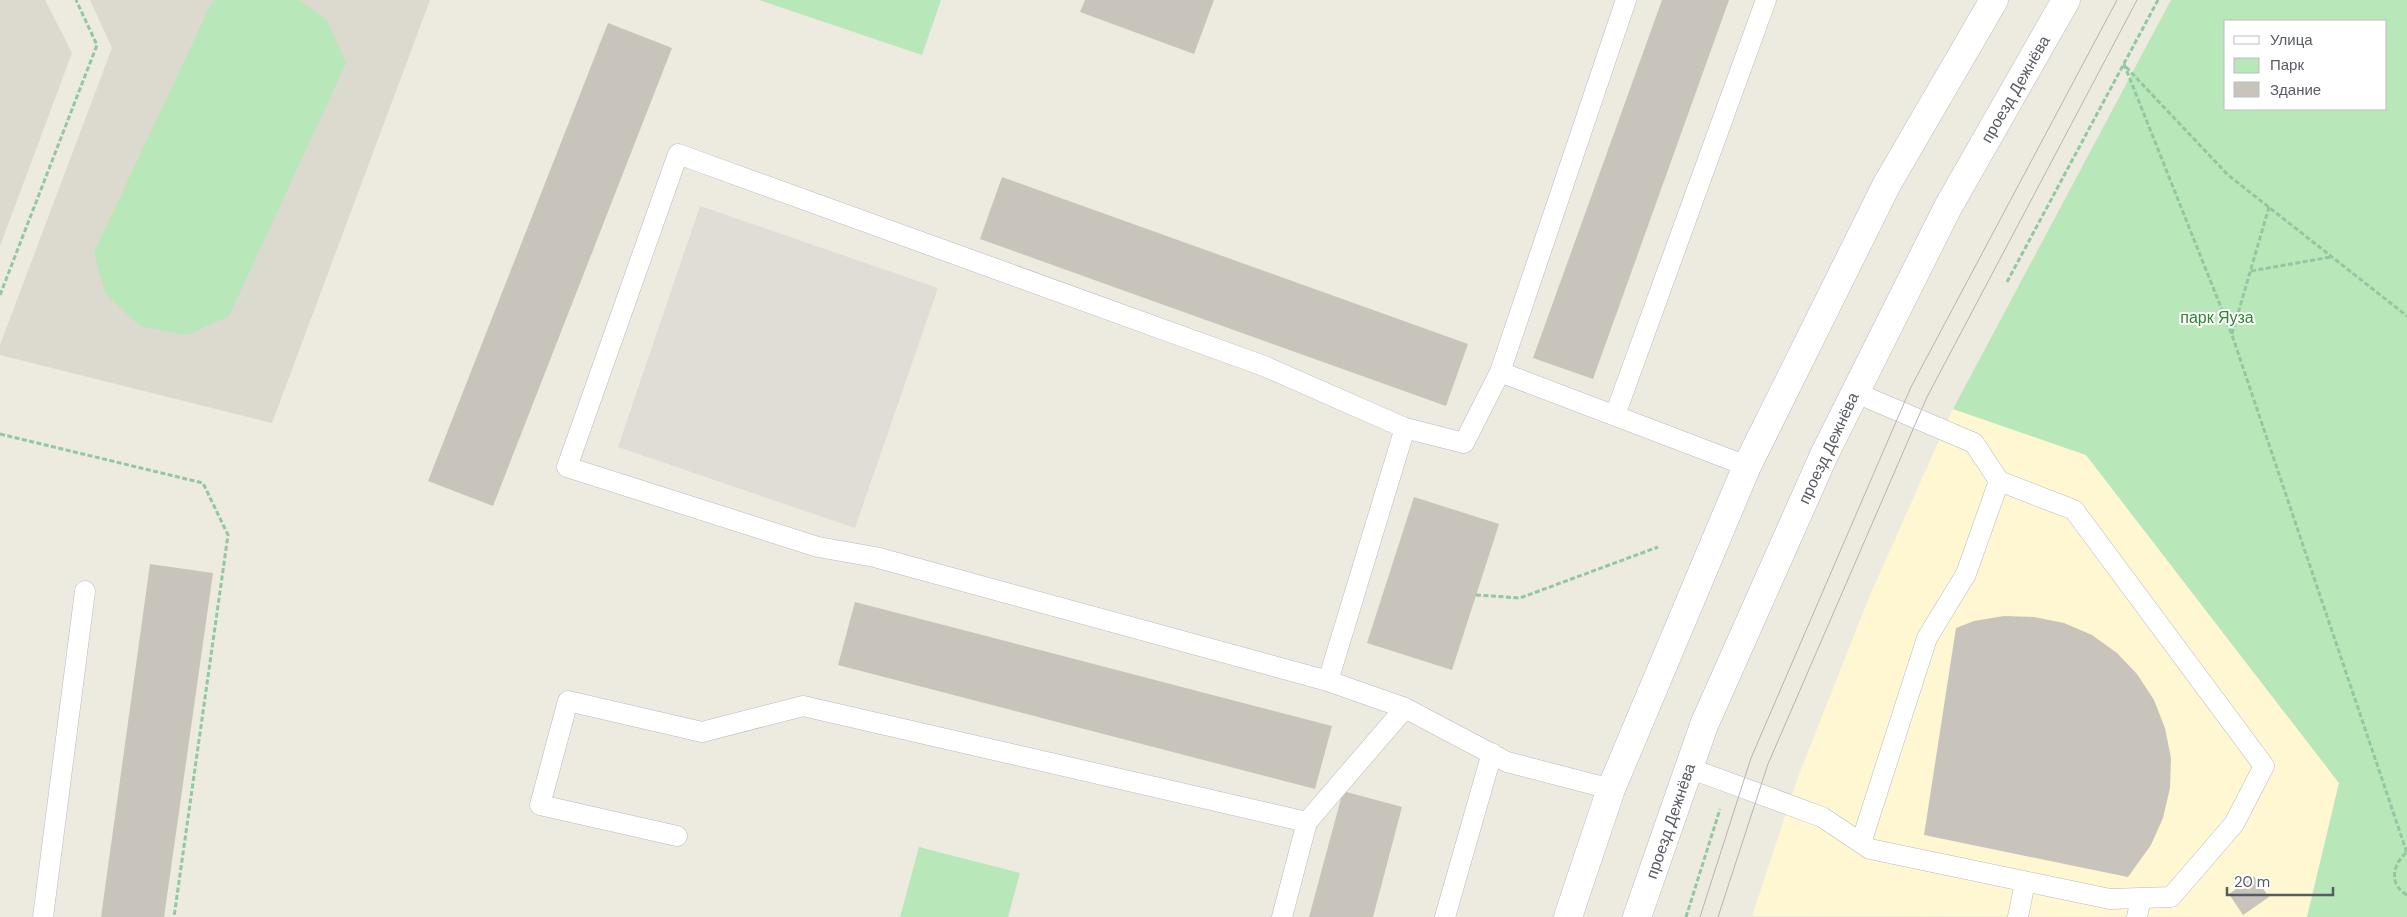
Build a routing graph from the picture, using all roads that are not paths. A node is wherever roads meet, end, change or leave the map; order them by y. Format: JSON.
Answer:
{"nodes":[{"id":1,"x":1626,"y":0,"type":"edge"},
{"id":2,"x":1766,"y":0,"type":"edge"},
{"id":3,"x":1994,"y":0,"type":"edge"},
{"id":4,"x":2066,"y":0,"type":"edge"},
{"id":5,"x":1500,"y":372,"type":"junction"},
{"id":6,"x":1854,"y":392,"type":"junction"},
{"id":7,"x":1615,"y":415,"type":"junction"},
{"id":8,"x":1405,"y":428,"type":"junction"},
{"id":9,"x":1747,"y":466,"type":"junction"},
{"id":10,"x":1998,"y":481,"type":"junction"},
{"id":11,"x":85,"y":591,"type":"dead end"},
{"id":12,"x":1328,"y":681,"type":"junction"},
{"id":13,"x":1405,"y":708,"type":"junction"},
{"id":14,"x":1492,"y":753,"type":"junction"},
{"id":15,"x":1689,"y":768,"type":"junction"},
{"id":16,"x":1611,"y":789,"type":"junction"},
{"id":17,"x":1307,"y":822,"type":"junction"},
{"id":18,"x":677,"y":836,"type":"dead end"},
{"id":19,"x":1861,"y":843,"type":"junction"},
{"id":20,"x":2025,"y":882,"type":"junction"},
{"id":21,"x":2139,"y":907,"type":"edge"},
{"id":22,"x":43,"y":917,"type":"edge"},
{"id":23,"x":1282,"y":917,"type":"edge"},
{"id":24,"x":1445,"y":917,"type":"edge"},
{"id":25,"x":1568,"y":917,"type":"edge"},
{"id":26,"x":1637,"y":917,"type":"edge"},
{"id":27,"x":2018,"y":917,"type":"edge"}],
"edges":[{"from":1,"to":5,"type":"lane"},
{"from":2,"to":7,"type":"lane"},
{"from":3,"to":9,"type":"main road"},
{"from":4,"to":6,"type":"main road","name":"проезд Дежнёва"},
{"from":5,"to":7,"type":"lane"},
{"from":5,"to":8,"type":"lane"},
{"from":6,"to":10,"type":"lane"},
{"from":6,"to":15,"type":"main road","name":"проезд Дежнёва"},
{"from":7,"to":9,"type":"lane"},
{"from":8,"to":12,"type":"lane"},
{"from":8,"to":12,"type":"lane"},
{"from":9,"to":16,"type":"main road"},
{"from":10,"to":19,"type":"lane"},
{"from":10,"to":21,"type":"lane"},
{"from":11,"to":22,"type":"lane"},
{"from":12,"to":13,"type":"lane"},
{"from":13,"to":14,"type":"lane"},
{"from":13,"to":17,"type":"lane"},
{"from":14,"to":16,"type":"lane"},
{"from":14,"to":24,"type":"lane"},
{"from":15,"to":19,"type":"lane"},
{"from":15,"to":26,"type":"main road","name":"проезд Дежнёва"},
{"from":16,"to":25,"type":"main road"},
{"from":17,"to":18,"type":"lane"},
{"from":17,"to":23,"type":"lane"},
{"from":19,"to":20,"type":"lane"},
{"from":20,"to":21,"type":"lane"},
{"from":20,"to":27,"type":"lane"}]}
